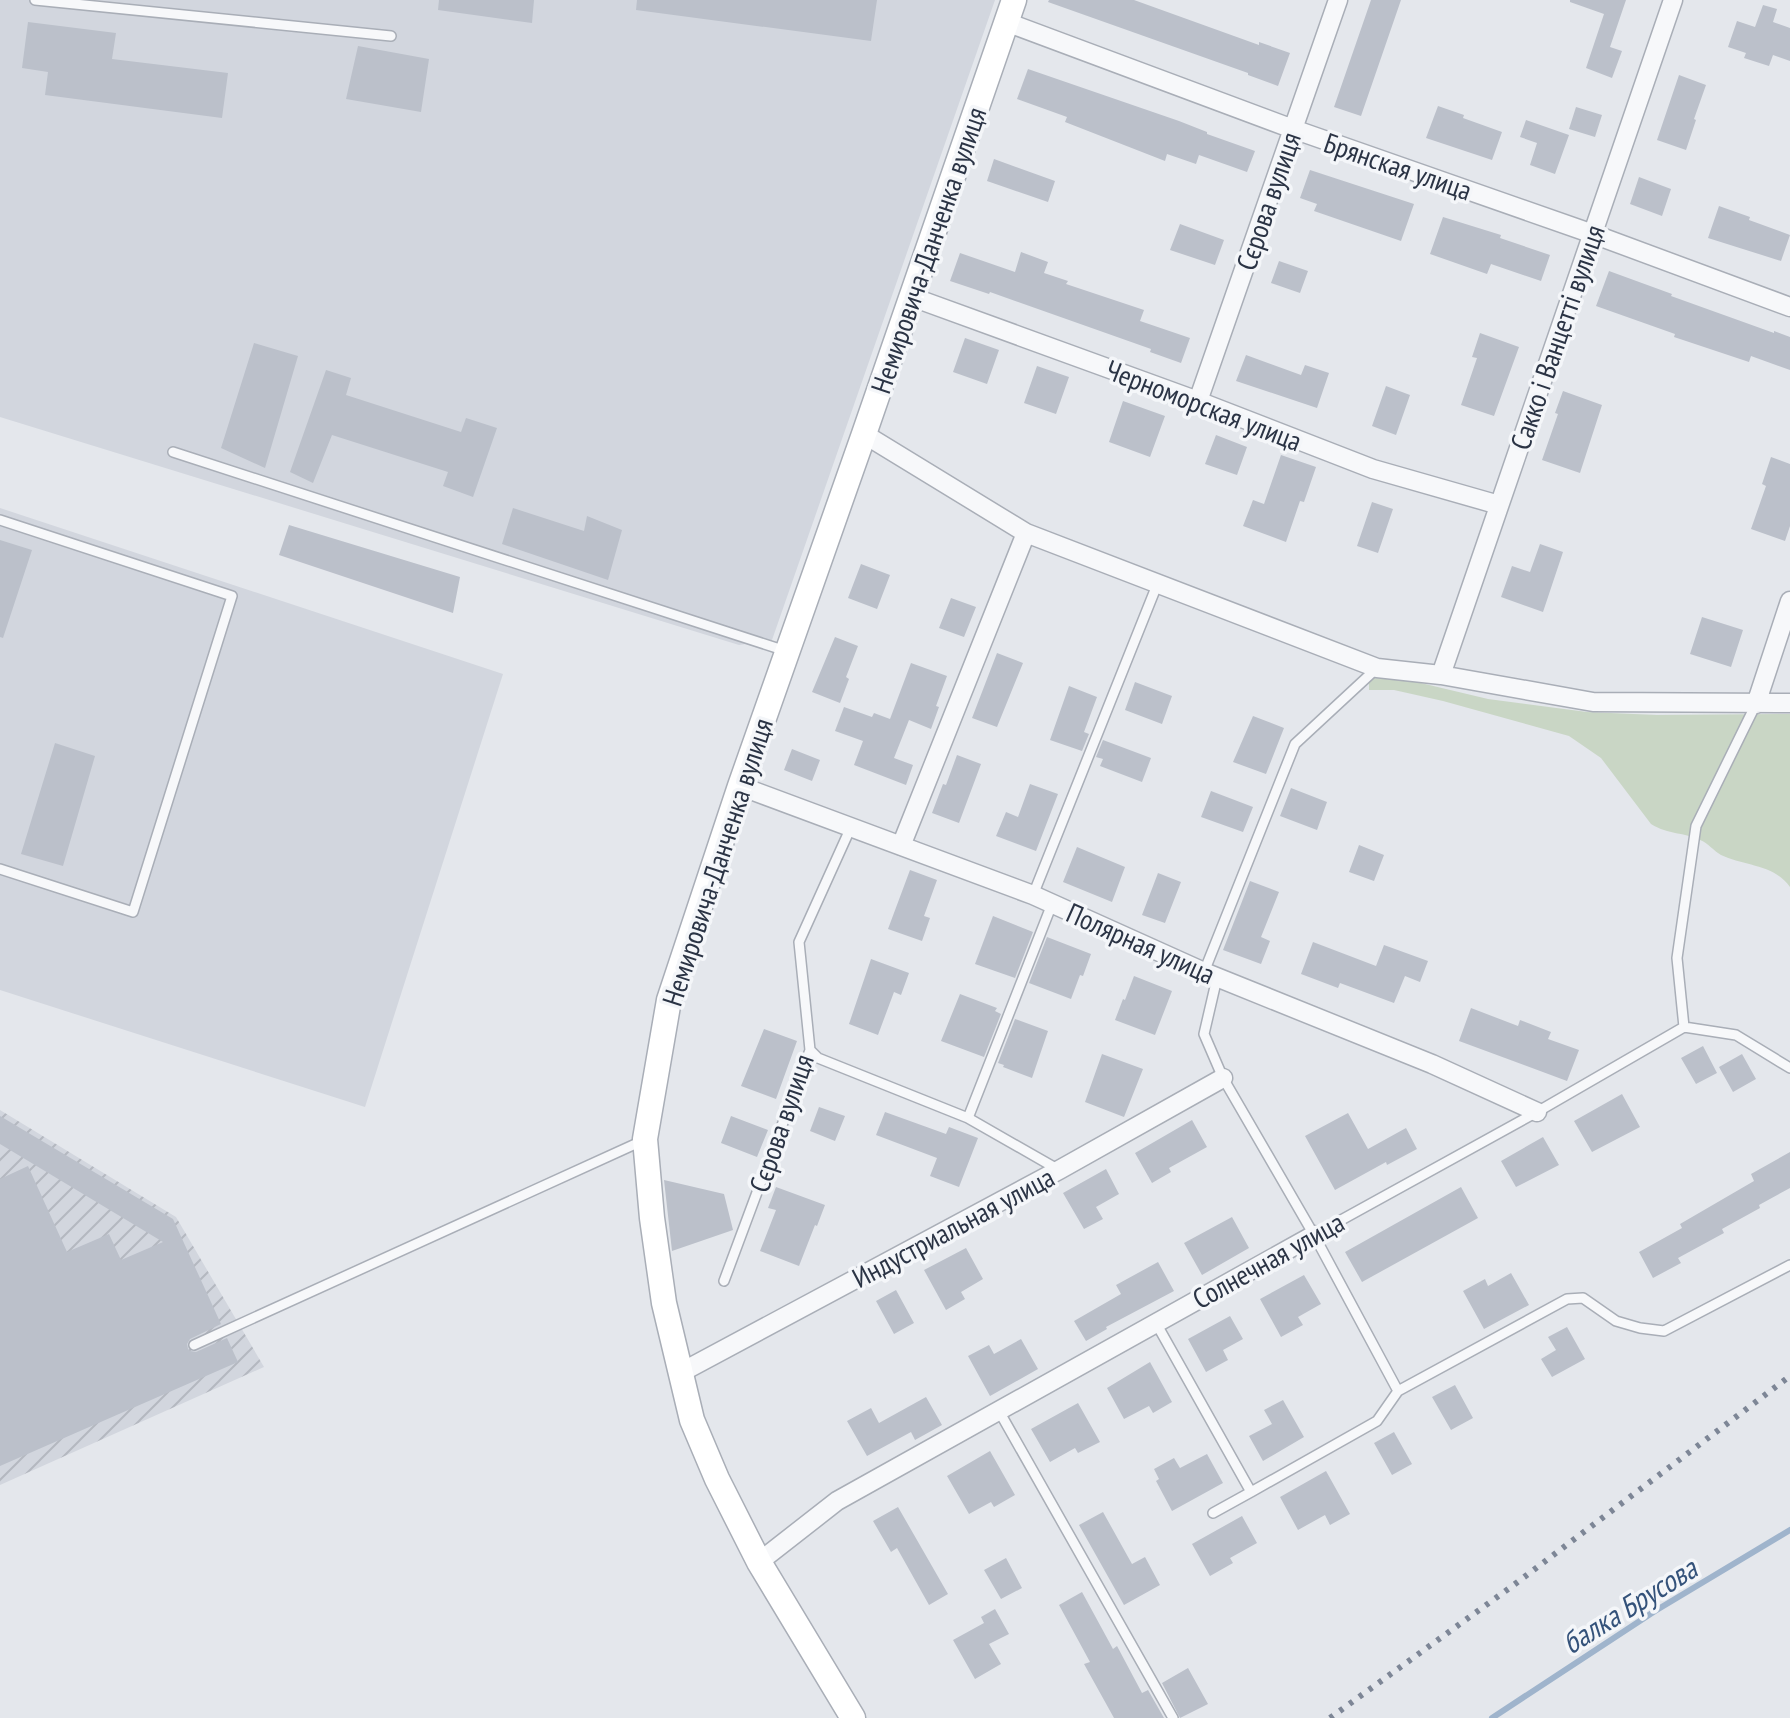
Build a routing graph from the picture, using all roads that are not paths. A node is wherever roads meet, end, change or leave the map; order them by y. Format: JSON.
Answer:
{"nodes":[{"id":1,"x":35,"y":0,"type":"edge"},
{"id":2,"x":1338,"y":0,"type":"edge"},
{"id":3,"x":1673,"y":0,"type":"edge"},
{"id":4,"x":1010,"y":11,"type":"edge"},
{"id":5,"x":391,"y":36,"type":"dead end"},
{"id":6,"x":1293,"y":129,"type":"junction"},
{"id":7,"x":1593,"y":234,"type":"junction"},
{"id":8,"x":912,"y":297,"type":"junction"},
{"id":9,"x":1790,"y":307,"type":"edge"},
{"id":10,"x":1198,"y":401,"type":"junction"},
{"id":11,"x":864,"y":434,"type":"junction"},
{"id":12,"x":173,"y":452,"type":"dead end"},
{"id":13,"x":1499,"y":505,"type":"junction"},
{"id":14,"x":0,"y":520,"type":"edge"},
{"id":15,"x":1026,"y":533,"type":"junction"},
{"id":16,"x":1157,"y":585,"type":"junction"},
{"id":17,"x":1790,"y":601,"type":"edge"},
{"id":18,"x":787,"y":652,"type":"junction"},
{"id":19,"x":1377,"y":668,"type":"junction"},
{"id":20,"x":1441,"y":675,"type":"junction"},
{"id":21,"x":1790,"y":703,"type":"edge"},
{"id":22,"x":1756,"y":704,"type":"junction"},
{"id":23,"x":740,"y":786,"type":"junction"},
{"id":24,"x":851,"y":827,"type":"junction"},
{"id":25,"x":901,"y":846,"type":"junction"},
{"id":26,"x":0,"y":869,"type":"edge"},
{"id":27,"x":1033,"y":895,"type":"junction"},
{"id":28,"x":1052,"y":904,"type":"junction"},
{"id":29,"x":1211,"y":974,"type":"junction"},
{"id":30,"x":1684,"y":1027,"type":"junction"},
{"id":31,"x":810,"y":1050,"type":"junction"},
{"id":32,"x":1790,"y":1068,"type":"edge"},
{"id":33,"x":1223,"y":1078,"type":"junction"},
{"id":34,"x":1537,"y":1112,"type":"junction"},
{"id":35,"x":968,"y":1118,"type":"junction"},
{"id":36,"x":645,"y":1139,"type":"junction"},
{"id":37,"x":1059,"y":1170,"type":"junction"},
{"id":38,"x":1314,"y":1235,"type":"junction"},
{"id":39,"x":1790,"y":1265,"type":"edge"},
{"id":40,"x":724,"y":1281,"type":"dead end"},
{"id":41,"x":1156,"y":1323,"type":"junction"},
{"id":42,"x":194,"y":1345,"type":"dead end"},
{"id":43,"x":680,"y":1373,"type":"junction"},
{"id":44,"x":1398,"y":1391,"type":"junction"},
{"id":45,"x":999,"y":1411,"type":"junction"},
{"id":46,"x":1251,"y":1492,"type":"junction"},
{"id":47,"x":1213,"y":1513,"type":"dead end"},
{"id":48,"x":759,"y":1562,"type":"junction"},
{"id":49,"x":853,"y":1718,"type":"edge"},
{"id":50,"x":1173,"y":1718,"type":"edge"}],
"edges":[{"from":1,"to":5,"type":"lane"},
{"from":2,"to":6,"type":"street","name":"Сєрова вулиця"},
{"from":3,"to":7,"type":"street","name":"Сакко і Ванцетті вулиця"},
{"from":4,"to":6,"type":"street","name":"Брянская улица"},
{"from":4,"to":8,"type":"street","name":"Немировича-Данченка вулиця"},
{"from":6,"to":7,"type":"street","name":"Брянская улица"},
{"from":6,"to":10,"type":"street","name":"Сєрова вулиця"},
{"from":7,"to":9,"type":"street","name":"Брянская улица"},
{"from":7,"to":13,"type":"street","name":"Сакко і Ванцетті вулиця"},
{"from":8,"to":10,"type":"street","name":"Черноморская улица"},
{"from":8,"to":11,"type":"street","name":"Немировича-Данченка вулиця"},
{"from":10,"to":13,"type":"street","name":"Черноморская улица"},
{"from":11,"to":15,"type":"street"},
{"from":11,"to":18,"type":"street","name":"Немировича-Данченка вулиця"},
{"from":12,"to":18,"type":"lane"},
{"from":13,"to":20,"type":"street","name":"Сакко і Ванцетті вулиця"},
{"from":14,"to":26,"type":"lane"},
{"from":15,"to":16,"type":"street"},
{"from":15,"to":25,"type":"street"},
{"from":16,"to":19,"type":"street"},
{"from":16,"to":27,"type":"lane"},
{"from":17,"to":22,"type":"street"},
{"from":18,"to":23,"type":"street","name":"Немировича-Данченка вулиця"},
{"from":19,"to":20,"type":"street"},
{"from":19,"to":29,"type":"lane"},
{"from":20,"to":22,"type":"street"},
{"from":21,"to":22,"type":"street"},
{"from":22,"to":30,"type":"lane"},
{"from":23,"to":24,"type":"street","name":"Полярная улица"},
{"from":23,"to":36,"type":"street","name":"Немировича-Данченка вулиця"},
{"from":24,"to":25,"type":"street","name":"Полярная улица"},
{"from":24,"to":31,"type":"lane","name":"Сєрова вулиця"},
{"from":25,"to":27,"type":"street","name":"Полярная улица"},
{"from":27,"to":28,"type":"street","name":"Полярная улица"},
{"from":28,"to":29,"type":"street","name":"Полярная улица"},
{"from":28,"to":35,"type":"lane"},
{"from":29,"to":33,"type":"lane"},
{"from":29,"to":34,"type":"street","name":"Полярная улица"},
{"from":30,"to":32,"type":"lane"},
{"from":30,"to":34,"type":"lane","name":"Солнечная улица"},
{"from":31,"to":35,"type":"lane"},
{"from":31,"to":40,"type":"lane","name":"Сєрова вулиця"},
{"from":33,"to":37,"type":"street","name":"Индустриальная улица"},
{"from":33,"to":38,"type":"lane"},
{"from":34,"to":38,"type":"lane","name":"Солнечная улица"},
{"from":35,"to":37,"type":"lane"},
{"from":36,"to":42,"type":"lane"},
{"from":36,"to":43,"type":"street","name":"Немировича-Данченка вулиця"},
{"from":37,"to":43,"type":"street","name":"Индустриальная улица"},
{"from":38,"to":41,"type":"street","name":"Солнечная улица"},
{"from":38,"to":44,"type":"lane"},
{"from":39,"to":44,"type":"lane"},
{"from":41,"to":45,"type":"street","name":"Солнечная улица"},
{"from":41,"to":46,"type":"lane"},
{"from":43,"to":48,"type":"street","name":"Немировича-Данченка вулиця"},
{"from":44,"to":46,"type":"lane"},
{"from":45,"to":48,"type":"street","name":"Солнечная улица"},
{"from":45,"to":50,"type":"lane"},
{"from":46,"to":47,"type":"lane"},
{"from":48,"to":49,"type":"street","name":"Немировича-Данченка вулиця"}]}
